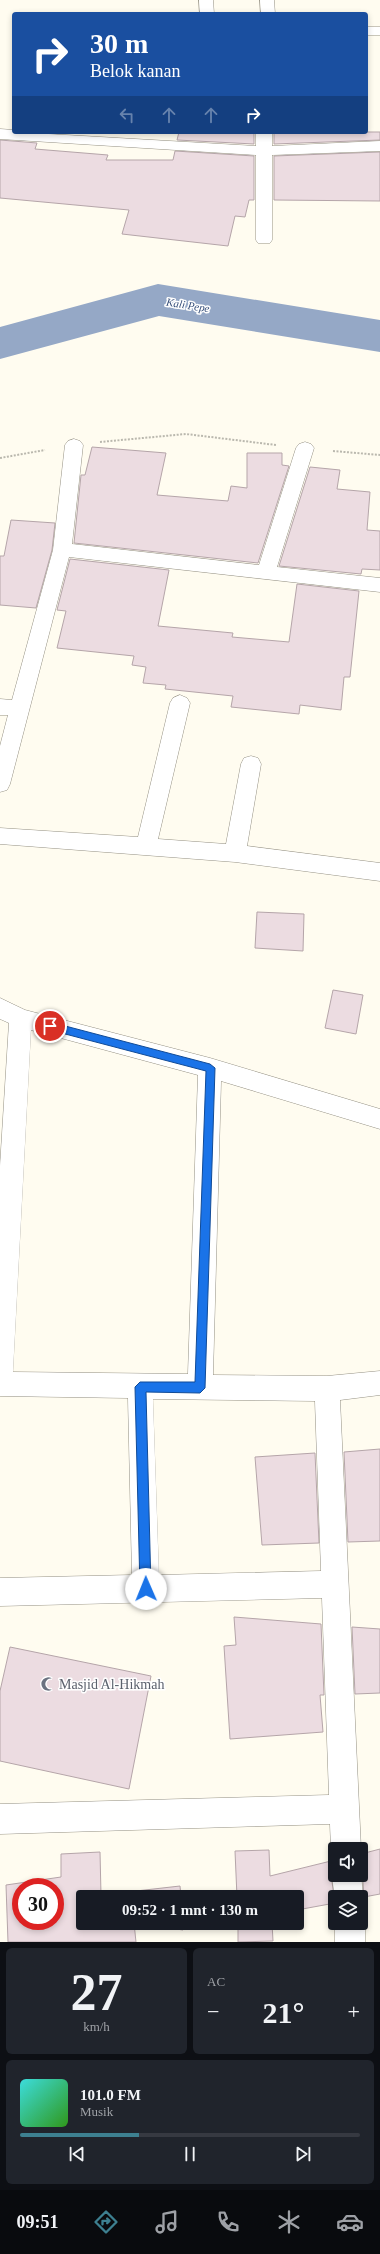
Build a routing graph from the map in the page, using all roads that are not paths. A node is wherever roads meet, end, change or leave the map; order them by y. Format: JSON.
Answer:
{"nodes":[{"id":1,"x":206,"y":0,"type":"edge"},
{"id":2,"x":267,"y":0,"type":"edge"},
{"id":3,"x":207,"y":12,"type":"edge"},
{"id":4,"x":268,"y":12,"type":"edge"},
{"id":5,"x":380,"y":30,"type":"edge"},
{"id":6,"x":368,"y":31,"type":"edge"},
{"id":7,"x":0,"y":134,"type":"edge"},
{"id":8,"x":264,"y":134,"type":"edge"},
{"id":9,"x":380,"y":146,"type":"edge"},
{"id":10,"x":264,"y":151,"type":"junction"},
{"id":11,"x":264,"y":240,"type":"dead end"},
{"id":12,"x":74,"y":445,"type":"road end"},
{"id":13,"x":305,"y":448,"type":"road end"},
{"id":14,"x":62,"y":550,"type":"junction"},
{"id":15,"x":266,"y":574,"type":"junction"},
{"id":16,"x":380,"y":585,"type":"edge"},
{"id":17,"x":180,"y":703,"type":"dead end"},
{"id":18,"x":9,"y":707,"type":"edge"},
{"id":19,"x":251,"y":764,"type":"dead end"},
{"id":20,"x":0,"y":784,"type":"edge"},
{"id":21,"x":0,"y":836,"type":"edge"},
{"id":22,"x":146,"y":847,"type":"junction"},
{"id":23,"x":235,"y":853,"type":"junction"},
{"id":24,"x":380,"y":872,"type":"edge"},
{"id":25,"x":0,"y":1008,"type":"edge"},
{"id":26,"x":20,"y":1018,"type":"junction"},
{"id":27,"x":210,"y":1068,"type":"junction"},
{"id":28,"x":380,"y":1119,"type":"edge"},
{"id":29,"x":0,"y":1379,"type":"edge"},
{"id":30,"x":380,"y":1383,"type":"edge"},
{"id":31,"x":0,"y":1384,"type":"edge"},
{"id":32,"x":140,"y":1387,"type":"junction"},
{"id":33,"x":200,"y":1388,"type":"junction"},
{"id":34,"x":327,"y":1389,"type":"junction"},
{"id":35,"x":335,"y":1584,"type":"junction"},
{"id":36,"x":146,"y":1589,"type":"junction"},
{"id":37,"x":0,"y":1592,"type":"edge"},
{"id":38,"x":345,"y":1809,"type":"junction"},
{"id":39,"x":0,"y":1819,"type":"edge"},
{"id":40,"x":346,"y":1842,"type":"edge"},
{"id":41,"x":350,"y":1930,"type":"edge"},
{"id":42,"x":350,"y":1942,"type":"edge"}],
"edges":[{"from":1,"to":3,"type":"street"},
{"from":2,"to":4,"type":"street"},
{"from":5,"to":6,"type":"street"},
{"from":7,"to":10,"type":"street"},
{"from":8,"to":10,"type":"street"},
{"from":9,"to":10,"type":"street"},
{"from":10,"to":11,"type":"street"},
{"from":12,"to":14,"type":"street"},
{"from":13,"to":15,"type":"street"},
{"from":14,"to":15,"type":"street"},
{"from":14,"to":18,"type":"street"},
{"from":15,"to":16,"type":"street"},
{"from":17,"to":22,"type":"street"},
{"from":18,"to":20,"type":"street"},
{"from":19,"to":23,"type":"street"},
{"from":21,"to":22,"type":"street"},
{"from":22,"to":23,"type":"street"},
{"from":23,"to":24,"type":"street"},
{"from":25,"to":26,"type":"street"},
{"from":26,"to":27,"type":"street"},
{"from":26,"to":29,"type":"street"},
{"from":27,"to":28,"type":"street"},
{"from":27,"to":33,"type":"street"},
{"from":30,"to":34,"type":"street"},
{"from":31,"to":32,"type":"street"},
{"from":32,"to":33,"type":"street"},
{"from":32,"to":36,"type":"street"},
{"from":33,"to":34,"type":"street"},
{"from":34,"to":35,"type":"street"},
{"from":35,"to":36,"type":"street"},
{"from":35,"to":38,"type":"street"},
{"from":36,"to":37,"type":"street"},
{"from":38,"to":39,"type":"street"},
{"from":38,"to":40,"type":"street"},
{"from":41,"to":42,"type":"street"}]}
